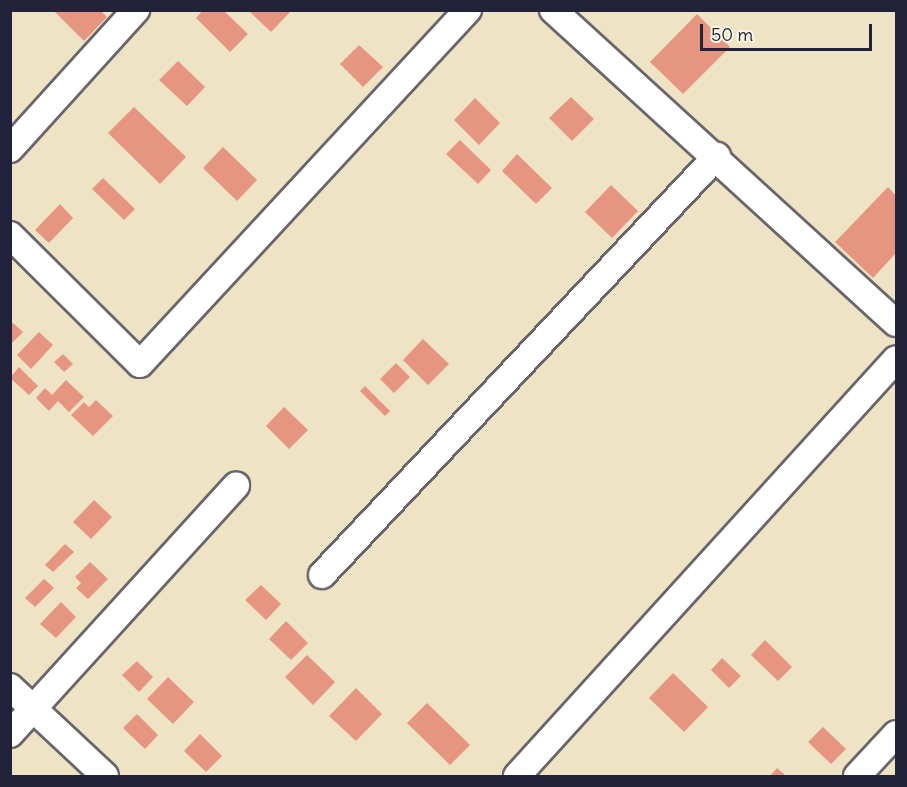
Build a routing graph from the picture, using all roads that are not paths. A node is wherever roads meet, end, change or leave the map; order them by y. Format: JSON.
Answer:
{"nodes":[{"id":1,"x":136,"y":10,"type":"edge"},
{"id":2,"x":468,"y":10,"type":"edge"},
{"id":3,"x":553,"y":10,"type":"edge"},
{"id":4,"x":10,"y":149,"type":"edge"},
{"id":5,"x":717,"y":156,"type":"junction"},
{"id":6,"x":10,"y":235,"type":"edge"},
{"id":7,"x":897,"y":322,"type":"edge"},
{"id":8,"x":897,"y":358,"type":"edge"},
{"id":9,"x":236,"y":486,"type":"dead end"},
{"id":10,"x":322,"y":575,"type":"dead end"},
{"id":11,"x":10,"y":687,"type":"edge"},
{"id":12,"x":34,"y":710,"type":"junction"},
{"id":13,"x":10,"y":734,"type":"edge"},
{"id":14,"x":897,"y":734,"type":"edge"},
{"id":15,"x":105,"y":777,"type":"edge"},
{"id":16,"x":517,"y":777,"type":"edge"},
{"id":17,"x":857,"y":777,"type":"edge"}],
"edges":[{"from":1,"to":4,"type":"street"},
{"from":2,"to":6,"type":"street"},
{"from":3,"to":5,"type":"street"},
{"from":5,"to":7,"type":"street"},
{"from":5,"to":10,"type":"street"},
{"from":8,"to":16,"type":"street"},
{"from":9,"to":12,"type":"street"},
{"from":11,"to":12,"type":"street"},
{"from":12,"to":13,"type":"street"},
{"from":12,"to":15,"type":"street"},
{"from":14,"to":17,"type":"street"}]}
